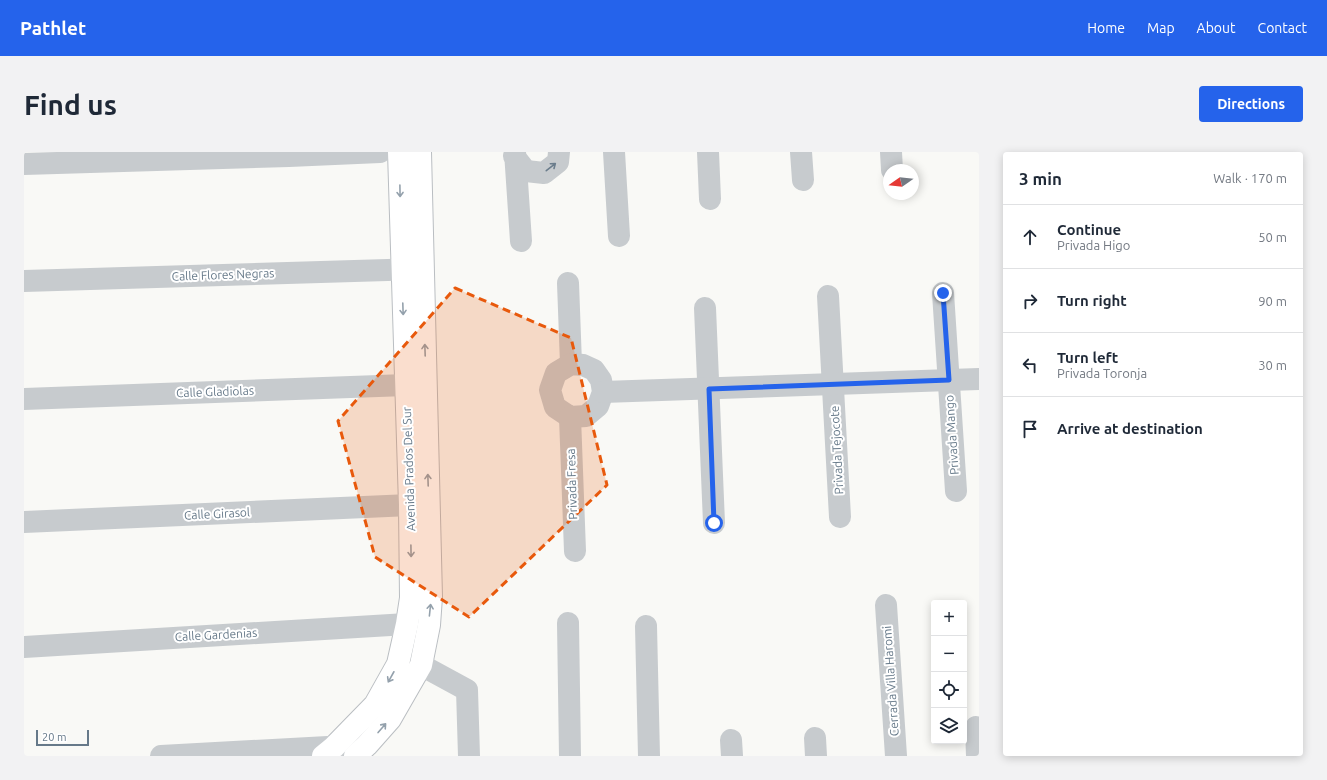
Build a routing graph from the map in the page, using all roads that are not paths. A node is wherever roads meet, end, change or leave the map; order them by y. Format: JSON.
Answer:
{"nodes":[{"id":1,"x":380,"y":152,"type":"edge"},
{"id":2,"x":399,"y":152,"type":"edge"},
{"id":3,"x":420,"y":152,"type":"edge"},
{"id":4,"x":559,"y":152,"type":"edge"},
{"id":5,"x":614,"y":152,"type":"edge"},
{"id":6,"x":708,"y":152,"type":"edge"},
{"id":7,"x":801,"y":152,"type":"edge"},
{"id":8,"x":891,"y":152,"type":"edge"},
{"id":9,"x":289,"y":154,"type":"edge"},
{"id":10,"x":515,"y":154,"type":"edge"},
{"id":11,"x":24,"y":164,"type":"edge"},
{"id":12,"x":892,"y":164,"type":"edge"},
{"id":13,"x":803,"y":180,"type":"dead end"},
{"id":14,"x":710,"y":199,"type":"dead end"},
{"id":15,"x":619,"y":236,"type":"dead end"},
{"id":16,"x":521,"y":241,"type":"dead end"},
{"id":17,"x":412,"y":269,"type":"junction"},
{"id":18,"x":24,"y":281,"type":"edge"},
{"id":19,"x":568,"y":283,"type":"dead end"},
{"id":20,"x":943,"y":293,"type":"dead end"},
{"id":21,"x":828,"y":296,"type":"dead end"},
{"id":22,"x":705,"y":308,"type":"dead end"},
{"id":23,"x":571,"y":364,"type":"junction"},
{"id":24,"x":979,"y":379,"type":"edge"},
{"id":25,"x":949,"y":380,"type":"junction"},
{"id":26,"x":833,"y":384,"type":"junction"},
{"id":27,"x":406,"y":385,"type":"junction"},
{"id":28,"x":709,"y":389,"type":"junction"},
{"id":29,"x":603,"y":392,"type":"junction"},
{"id":30,"x":24,"y":400,"type":"edge"},
{"id":31,"x":570,"y":417,"type":"junction"},
{"id":32,"x":956,"y":490,"type":"dead end"},
{"id":33,"x":410,"y":505,"type":"junction"},
{"id":34,"x":840,"y":516,"type":"dead end"},
{"id":35,"x":24,"y":522,"type":"edge"},
{"id":36,"x":714,"y":523,"type":"dead end"},
{"id":37,"x":575,"y":551,"type":"dead end"},
{"id":38,"x":886,"y":605,"type":"dead end"},
{"id":39,"x":568,"y":623,"type":"dead end"},
{"id":40,"x":407,"y":624,"type":"junction"},
{"id":41,"x":646,"y":626,"type":"dead end"},
{"id":42,"x":24,"y":647,"type":"edge"},
{"id":43,"x":421,"y":665,"type":"junction"},
{"id":44,"x":976,"y":727,"type":"dead end"},
{"id":45,"x":329,"y":751,"type":"edge"},
{"id":46,"x":361,"y":751,"type":"edge"},
{"id":47,"x":161,"y":756,"type":"edge"},
{"id":48,"x":469,"y":756,"type":"edge"},
{"id":49,"x":570,"y":756,"type":"edge"},
{"id":50,"x":649,"y":756,"type":"edge"},
{"id":51,"x":896,"y":756,"type":"edge"},
{"id":52,"x":977,"y":756,"type":"edge"}],
"edges":[{"from":1,"to":9,"type":"street"},
{"from":2,"to":17,"type":"main road","name":"Avenida Prados Del Sur","one_way":true},
{"from":3,"to":17,"type":"main road","name":"Avenida Prados Del Sur"},
{"from":10,"to":4,"type":"street","one_way":true},
{"from":5,"to":15,"type":"street"},
{"from":6,"to":14,"type":"street"},
{"from":7,"to":13,"type":"street"},
{"from":8,"to":12,"type":"street"},
{"from":9,"to":11,"type":"street"},
{"from":10,"to":16,"type":"street"},
{"from":17,"to":18,"type":"street","name":"Calle Flores Negras"},
{"from":17,"to":27,"type":"main road","name":"Avenida Prados Del Sur","one_way":true},
{"from":43,"to":17,"type":"main road","name":"Avenida Prados Del Sur","one_way":true},
{"from":19,"to":23,"type":"street"},
{"from":20,"to":25,"type":"street","name":"Privada Mango"},
{"from":21,"to":26,"type":"street","name":"Privada Tejocote"},
{"from":22,"to":28,"type":"street"},
{"from":23,"to":29,"type":"street"},
{"from":23,"to":31,"type":"street"},
{"from":24,"to":25,"type":"street"},
{"from":25,"to":26,"type":"street"},
{"from":25,"to":32,"type":"street","name":"Privada Mango"},
{"from":26,"to":28,"type":"street"},
{"from":26,"to":34,"type":"street","name":"Privada Tejocote"},
{"from":27,"to":30,"type":"street","name":"Calle Gladiolas"},
{"from":27,"to":33,"type":"main road","name":"Avenida Prados Del Sur"},
{"from":28,"to":29,"type":"street"},
{"from":28,"to":36,"type":"street"},
{"from":29,"to":31,"type":"street"},
{"from":31,"to":37,"type":"street","name":"Privada Fresa"},
{"from":33,"to":35,"type":"street","name":"Calle Girasol"},
{"from":33,"to":40,"type":"main road","name":"Avenida Prados Del Sur","one_way":true},
{"from":38,"to":51,"type":"street","name":"Cerrada Villa Haromi"},
{"from":39,"to":49,"type":"street"},
{"from":40,"to":42,"type":"street","name":"Calle Gardenias"},
{"from":40,"to":45,"type":"main road","name":"Avenida Prados Del Sur","one_way":true},
{"from":41,"to":50,"type":"street"},
{"from":46,"to":43,"type":"main road","name":"Avenida Prados Del Sur","one_way":true},
{"from":43,"to":48,"type":"street"},
{"from":44,"to":52,"type":"street"},
{"from":45,"to":46,"type":"street"},
{"from":45,"to":47,"type":"street"}]}
